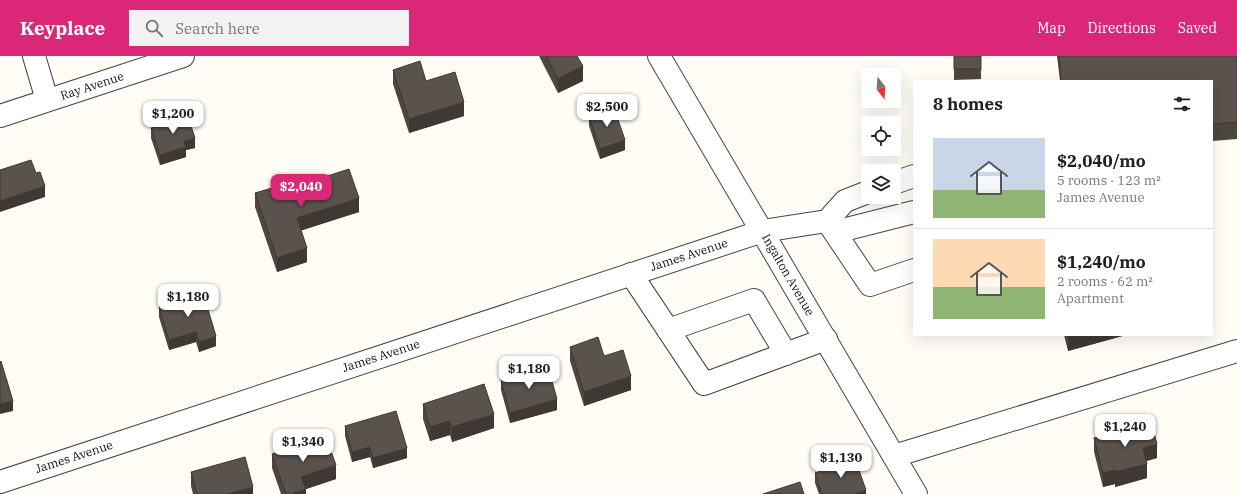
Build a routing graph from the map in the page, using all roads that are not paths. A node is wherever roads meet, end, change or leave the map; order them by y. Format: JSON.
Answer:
{"nodes":[{"id":1,"x":34,"y":56,"type":"edge"},
{"id":2,"x":183,"y":56,"type":"edge"},
{"id":3,"x":660,"y":56,"type":"edge"},
{"id":4,"x":47,"y":100,"type":"junction"},
{"id":5,"x":0,"y":116,"type":"edge"},
{"id":6,"x":913,"y":176,"type":"edge"},
{"id":7,"x":901,"y":181,"type":"edge"},
{"id":8,"x":861,"y":195,"type":"edge"},
{"id":9,"x":913,"y":212,"type":"edge"},
{"id":10,"x":831,"y":226,"type":"junction"},
{"id":11,"x":763,"y":231,"type":"junction"},
{"id":12,"x":913,"y":270,"type":"edge"},
{"id":13,"x":631,"y":274,"type":"junction"},
{"id":14,"x":668,"y":330,"type":"junction"},
{"id":15,"x":826,"y":339,"type":"junction"},
{"id":16,"x":1237,"y":350,"type":"edge"},
{"id":17,"x":786,"y":354,"type":"junction"},
{"id":18,"x":894,"y":456,"type":"junction"},
{"id":19,"x":0,"y":482,"type":"edge"},
{"id":20,"x":916,"y":494,"type":"edge"}],
"edges":[{"from":1,"to":4,"type":"street"},
{"from":2,"to":4,"type":"street","name":"Ray Avenue"},
{"from":3,"to":11,"type":"street","name":"Ingalton Avenue"},
{"from":4,"to":5,"type":"street","name":"Ray Avenue"},
{"from":6,"to":7,"type":"street"},
{"from":8,"to":10,"type":"street"},
{"from":9,"to":10,"type":"street","name":"James Avenue"},
{"from":10,"to":11,"type":"street","name":"James Avenue"},
{"from":10,"to":12,"type":"street"},
{"from":11,"to":13,"type":"street","name":"James Avenue"},
{"from":11,"to":15,"type":"street","name":"Ingalton Avenue"},
{"from":13,"to":14,"type":"street"},
{"from":13,"to":19,"type":"street","name":"James Avenue"},
{"from":14,"to":17,"type":"street"},
{"from":14,"to":17,"type":"street"},
{"from":15,"to":17,"type":"street"},
{"from":15,"to":18,"type":"street","name":"Ingalton Avenue"},
{"from":16,"to":18,"type":"street"},
{"from":18,"to":20,"type":"street","name":"Ingalton Avenue"}]}
